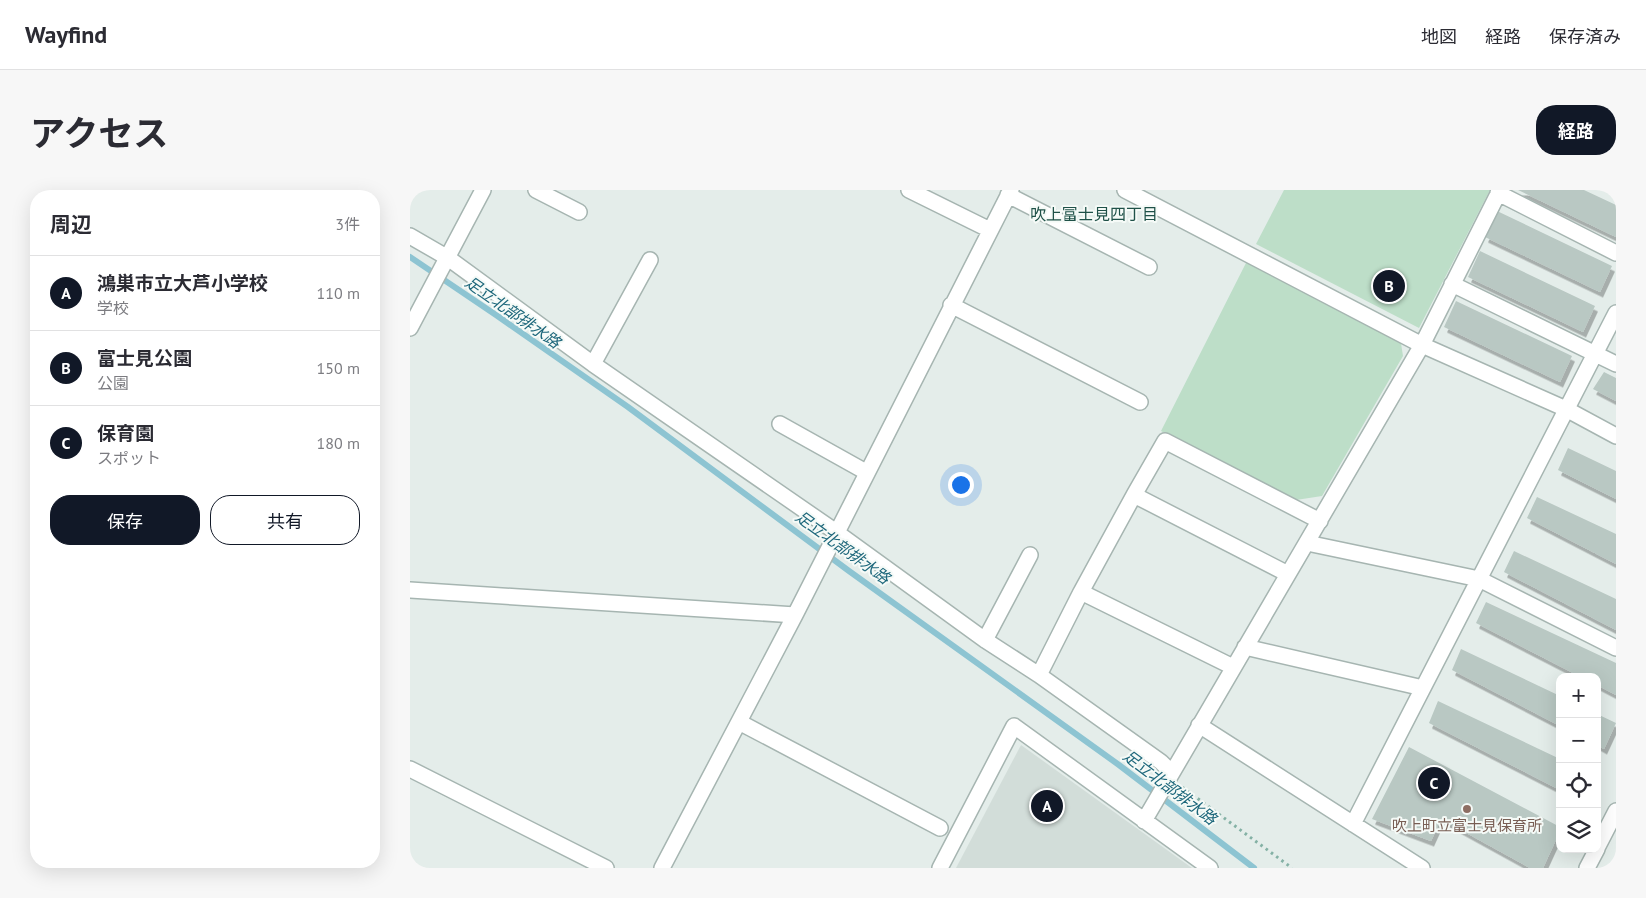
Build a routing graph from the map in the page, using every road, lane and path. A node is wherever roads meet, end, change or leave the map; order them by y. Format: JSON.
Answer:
{"nodes":[{"id":1,"x":482,"y":190,"type":"edge"},
{"id":2,"x":536,"y":190,"type":"edge"},
{"id":3,"x":909,"y":190,"type":"edge"},
{"id":4,"x":1125,"y":190,"type":"edge"},
{"id":5,"x":1009,"y":192,"type":"edge"},
{"id":6,"x":1499,"y":192,"type":"edge"},
{"id":7,"x":579,"y":212,"type":"dead end"},
{"id":8,"x":990,"y":230,"type":"junction"},
{"id":9,"x":410,"y":236,"type":"edge"},
{"id":10,"x":1616,"y":253,"type":"edge"},
{"id":11,"x":448,"y":258,"type":"junction"},
{"id":12,"x":650,"y":260,"type":"dead end"},
{"id":13,"x":1149,"y":267,"type":"dead end"},
{"id":14,"x":1452,"y":284,"type":"junction"},
{"id":15,"x":951,"y":305,"type":"junction"},
{"id":16,"x":1616,"y":313,"type":"edge"},
{"id":17,"x":410,"y":328,"type":"edge"},
{"id":18,"x":1422,"y":345,"type":"junction"},
{"id":19,"x":1595,"y":354,"type":"junction"},
{"id":20,"x":593,"y":364,"type":"junction"},
{"id":21,"x":1616,"y":364,"type":"edge"},
{"id":22,"x":1140,"y":402,"type":"dead end"},
{"id":23,"x":1566,"y":409,"type":"junction"},
{"id":24,"x":780,"y":424,"type":"dead end"},
{"id":25,"x":1616,"y":436,"type":"edge"},
{"id":26,"x":866,"y":472,"type":"junction"},
{"id":27,"x":1134,"y":496,"type":"junction"},
{"id":28,"x":1320,"y":521,"type":"junction"},
{"id":29,"x":836,"y":532,"type":"junction"},
{"id":30,"x":1307,"y":543,"type":"junction"},
{"id":31,"x":1030,"y":555,"type":"dead end"},
{"id":32,"x":1288,"y":574,"type":"junction"},
{"id":33,"x":1479,"y":579,"type":"junction"},
{"id":34,"x":410,"y":590,"type":"edge"},
{"id":35,"x":1081,"y":592,"type":"junction"},
{"id":36,"x":795,"y":615,"type":"junction"},
{"id":37,"x":985,"y":640,"type":"junction"},
{"id":38,"x":1245,"y":647,"type":"junction"},
{"id":39,"x":1616,"y":648,"type":"edge"},
{"id":40,"x":1233,"y":667,"type":"junction"},
{"id":41,"x":1039,"y":675,"type":"junction"},
{"id":42,"x":1423,"y":688,"type":"junction"},
{"id":43,"x":739,"y":722,"type":"junction"},
{"id":44,"x":1199,"y":725,"type":"junction"},
{"id":45,"x":410,"y":769,"type":"edge"},
{"id":46,"x":1171,"y":775,"type":"junction"},
{"id":47,"x":1616,"y":811,"type":"edge"},
{"id":48,"x":1144,"y":821,"type":"junction"},
{"id":49,"x":1353,"y":824,"type":"junction"},
{"id":50,"x":940,"y":828,"type":"dead end"},
{"id":51,"x":1601,"y":841,"type":"edge"},
{"id":52,"x":1595,"y":853,"type":"edge"},
{"id":53,"x":606,"y":868,"type":"edge"},
{"id":54,"x":662,"y":868,"type":"edge"},
{"id":55,"x":940,"y":868,"type":"edge"},
{"id":56,"x":1210,"y":868,"type":"edge"},
{"id":57,"x":1292,"y":868,"type":"edge"},
{"id":58,"x":1422,"y":868,"type":"edge"},
{"id":59,"x":1587,"y":868,"type":"edge"}],
"edges":[{"from":1,"to":11,"type":"street"},
{"from":2,"to":7,"type":"street"},
{"from":3,"to":8,"type":"street"},
{"from":4,"to":18,"type":"street"},
{"from":5,"to":8,"type":"street"},
{"from":5,"to":13,"type":"street"},
{"from":6,"to":10,"type":"street"},
{"from":6,"to":14,"type":"street"},
{"from":8,"to":15,"type":"street"},
{"from":9,"to":11,"type":"street"},
{"from":11,"to":17,"type":"street"},
{"from":11,"to":20,"type":"street"},
{"from":12,"to":20,"type":"street"},
{"from":14,"to":18,"type":"street"},
{"from":14,"to":19,"type":"street"},
{"from":15,"to":22,"type":"street"},
{"from":15,"to":26,"type":"street"},
{"from":16,"to":19,"type":"street"},
{"from":18,"to":23,"type":"street"},
{"from":18,"to":28,"type":"street"},
{"from":19,"to":21,"type":"street"},
{"from":19,"to":23,"type":"street"},
{"from":20,"to":29,"type":"street"},
{"from":23,"to":25,"type":"street"},
{"from":23,"to":33,"type":"street"},
{"from":24,"to":26,"type":"street"},
{"from":26,"to":29,"type":"street"},
{"from":27,"to":28,"type":"street"},
{"from":27,"to":32,"type":"street"},
{"from":27,"to":35,"type":"street"},
{"from":28,"to":30,"type":"street"},
{"from":29,"to":36,"type":"street"},
{"from":29,"to":37,"type":"street"},
{"from":30,"to":32,"type":"street"},
{"from":30,"to":33,"type":"street"},
{"from":31,"to":37,"type":"street"},
{"from":32,"to":38,"type":"street"},
{"from":33,"to":39,"type":"street"},
{"from":33,"to":42,"type":"street"},
{"from":34,"to":36,"type":"street"},
{"from":35,"to":40,"type":"street"},
{"from":35,"to":41,"type":"street"},
{"from":36,"to":43,"type":"street"},
{"from":37,"to":41,"type":"street"},
{"from":38,"to":40,"type":"street"},
{"from":38,"to":42,"type":"street"},
{"from":40,"to":44,"type":"street"},
{"from":41,"to":46,"type":"street"},
{"from":42,"to":49,"type":"street"},
{"from":43,"to":50,"type":"street"},
{"from":43,"to":54,"type":"street"},
{"from":44,"to":46,"type":"street"},
{"from":44,"to":49,"type":"street"},
{"from":45,"to":53,"type":"street"},
{"from":46,"to":48,"type":"street"},
{"from":46,"to":57,"type":"path"},
{"from":47,"to":51,"type":"street"},
{"from":48,"to":55,"type":"street"},
{"from":48,"to":56,"type":"street"},
{"from":49,"to":58,"type":"street"},
{"from":52,"to":59,"type":"street"}]}
